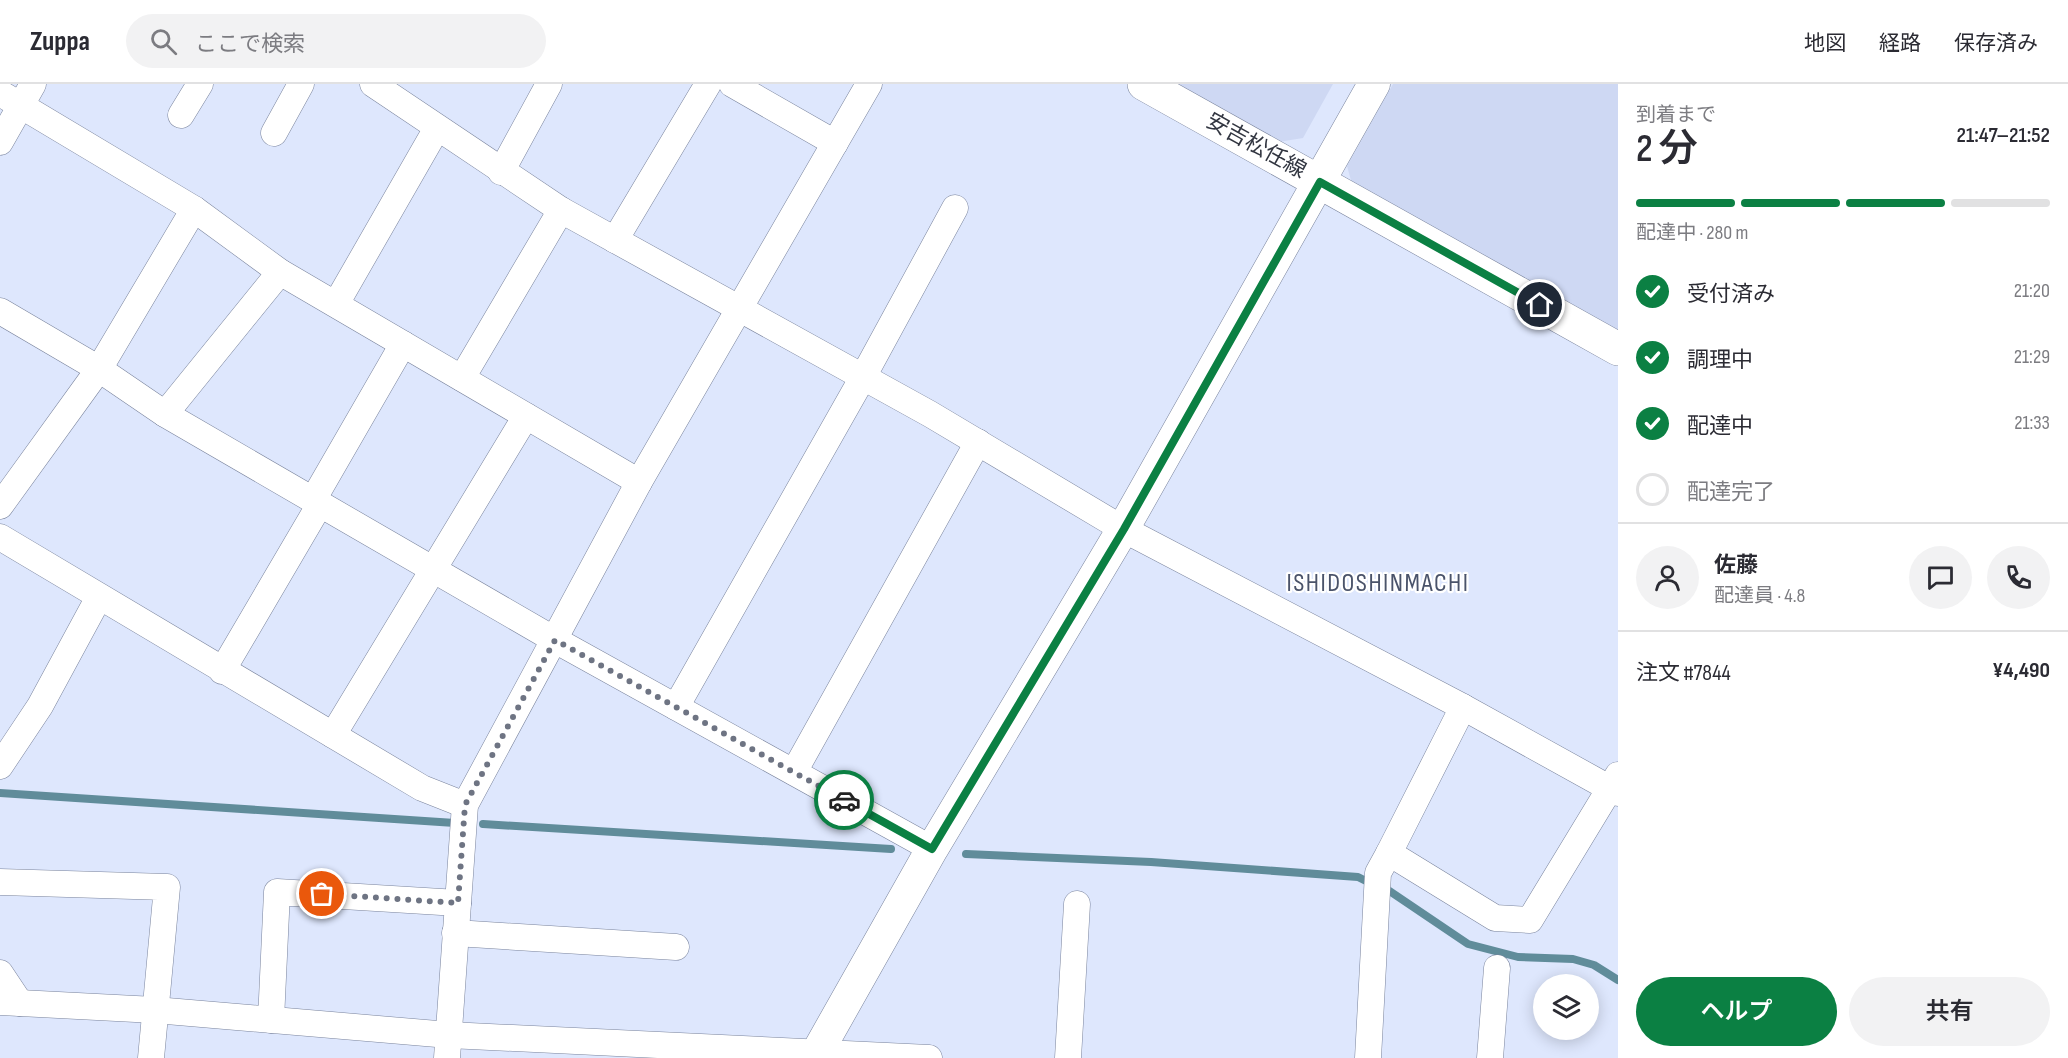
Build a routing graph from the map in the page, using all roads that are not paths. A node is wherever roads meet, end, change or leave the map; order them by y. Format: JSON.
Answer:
{"nodes":[{"id":1,"x":200,"y":84,"type":"edge"},
{"id":2,"x":301,"y":84,"type":"edge"},
{"id":3,"x":373,"y":84,"type":"edge"},
{"id":4,"x":549,"y":84,"type":"edge"},
{"id":5,"x":708,"y":84,"type":"edge"},
{"id":6,"x":732,"y":84,"type":"edge"},
{"id":7,"x":869,"y":84,"type":"edge"},
{"id":8,"x":1144,"y":84,"type":"edge"},
{"id":9,"x":1374,"y":84,"type":"edge"},
{"id":10,"x":18,"y":94,"type":"edge"},
{"id":11,"x":181,"y":116,"type":"dead end"},
{"id":12,"x":437,"y":128,"type":"junction"},
{"id":13,"x":274,"y":134,"type":"dead end"},
{"id":14,"x":0,"y":142,"type":"edge"},
{"id":15,"x":836,"y":143,"type":"junction"},
{"id":16,"x":501,"y":172,"type":"junction"},
{"id":17,"x":1320,"y":182,"type":"junction"},
{"id":18,"x":955,"y":208,"type":"dead end"},
{"id":19,"x":194,"y":209,"type":"junction"},
{"id":20,"x":561,"y":210,"type":"junction"},
{"id":21,"x":615,"y":240,"type":"junction"},
{"id":22,"x":280,"y":272,"type":"junction"},
{"id":23,"x":336,"y":304,"type":"junction"},
{"id":24,"x":740,"y":310,"type":"junction"},
{"id":25,"x":0,"y":311,"type":"edge"},
{"id":26,"x":403,"y":344,"type":"junction"},
{"id":27,"x":1618,"y":349,"type":"edge"},
{"id":28,"x":99,"y":369,"type":"junction"},
{"id":29,"x":863,"y":377,"type":"junction"},
{"id":30,"x":462,"y":378,"type":"junction"},
{"id":31,"x":165,"y":414,"type":"junction"},
{"id":32,"x":526,"y":416,"type":"junction"},
{"id":33,"x":978,"y":442,"type":"junction"},
{"id":34,"x":639,"y":482,"type":"junction"},
{"id":35,"x":316,"y":502,"type":"junction"},
{"id":36,"x":0,"y":506,"type":"edge"},
{"id":37,"x":1124,"y":529,"type":"junction"},
{"id":38,"x":0,"y":537,"type":"edge"},
{"id":39,"x":435,"y":570,"type":"junction"},
{"id":40,"x":99,"y":597,"type":"junction"},
{"id":41,"x":555,"y":640,"type":"junction"},
{"id":42,"x":222,"y":671,"type":"junction"},
{"id":43,"x":676,"y":707,"type":"junction"},
{"id":44,"x":1463,"y":707,"type":"junction"},
{"id":45,"x":333,"y":735,"type":"junction"},
{"id":46,"x":0,"y":766,"type":"edge"},
{"id":47,"x":794,"y":772,"type":"junction"},
{"id":48,"x":1615,"y":786,"type":"edge"},
{"id":49,"x":465,"y":805,"type":"junction"},
{"id":50,"x":932,"y":849,"type":"junction"},
{"id":51,"x":1389,"y":852,"type":"junction"},
{"id":52,"x":0,"y":882,"type":"edge"},
{"id":53,"x":458,"y":903,"type":"junction"},
{"id":54,"x":1077,"y":904,"type":"dead end"},
{"id":55,"x":455,"y":933,"type":"junction"},
{"id":56,"x":676,"y":947,"type":"dead end"},
{"id":57,"x":1497,"y":968,"type":"dead end"},
{"id":58,"x":0,"y":973,"type":"edge"},
{"id":59,"x":10,"y":1003,"type":"edge"},
{"id":60,"x":155,"y":1010,"type":"junction"},
{"id":61,"x":271,"y":1020,"type":"junction"},
{"id":62,"x":448,"y":1046,"type":"edge"},
{"id":63,"x":815,"y":1056,"type":"edge"},
{"id":64,"x":151,"y":1058,"type":"edge"},
{"id":65,"x":929,"y":1058,"type":"edge"},
{"id":66,"x":1068,"y":1058,"type":"edge"},
{"id":67,"x":1368,"y":1058,"type":"edge"},
{"id":68,"x":1490,"y":1058,"type":"edge"}],
"edges":[{"from":1,"to":11,"type":"street"},
{"from":2,"to":13,"type":"street"},
{"from":3,"to":12,"type":"street"},
{"from":4,"to":16,"type":"street"},
{"from":5,"to":21,"type":"street"},
{"from":6,"to":15,"type":"street"},
{"from":7,"to":15,"type":"street"},
{"from":8,"to":17,"type":"main road","name":"安吉松任線"},
{"from":9,"to":17,"type":"street"},
{"from":10,"to":14,"type":"street"},
{"from":10,"to":19,"type":"street"},
{"from":12,"to":16,"type":"street"},
{"from":12,"to":23,"type":"street"},
{"from":15,"to":24,"type":"street"},
{"from":16,"to":20,"type":"street"},
{"from":17,"to":27,"type":"main road","name":"安吉松任線"},
{"from":17,"to":37,"type":"street"},
{"from":18,"to":29,"type":"street"},
{"from":19,"to":22,"type":"street"},
{"from":19,"to":28,"type":"street"},
{"from":20,"to":21,"type":"street"},
{"from":20,"to":30,"type":"street"},
{"from":21,"to":24,"type":"street"},
{"from":22,"to":23,"type":"street"},
{"from":22,"to":31,"type":"street"},
{"from":23,"to":26,"type":"street"},
{"from":24,"to":29,"type":"street"},
{"from":24,"to":34,"type":"street"},
{"from":25,"to":28,"type":"street"},
{"from":26,"to":30,"type":"street"},
{"from":26,"to":35,"type":"street"},
{"from":28,"to":31,"type":"street"},
{"from":28,"to":36,"type":"street"},
{"from":29,"to":33,"type":"street"},
{"from":29,"to":43,"type":"street"},
{"from":30,"to":32,"type":"street"},
{"from":31,"to":35,"type":"street"},
{"from":32,"to":34,"type":"street"},
{"from":32,"to":39,"type":"street"},
{"from":33,"to":37,"type":"street"},
{"from":33,"to":47,"type":"street"},
{"from":34,"to":41,"type":"street"},
{"from":35,"to":39,"type":"street"},
{"from":35,"to":42,"type":"street"},
{"from":37,"to":44,"type":"street"},
{"from":37,"to":50,"type":"street"},
{"from":38,"to":40,"type":"street"},
{"from":39,"to":41,"type":"street"},
{"from":39,"to":45,"type":"street"},
{"from":40,"to":42,"type":"street"},
{"from":40,"to":46,"type":"street"},
{"from":41,"to":43,"type":"street"},
{"from":41,"to":49,"type":"street"},
{"from":42,"to":45,"type":"street"},
{"from":43,"to":47,"type":"street"},
{"from":44,"to":48,"type":"street"},
{"from":44,"to":51,"type":"street"},
{"from":45,"to":49,"type":"street"},
{"from":47,"to":50,"type":"street"},
{"from":48,"to":51,"type":"street"},
{"from":49,"to":53,"type":"street"},
{"from":50,"to":63,"type":"street"},
{"from":51,"to":67,"type":"street"},
{"from":52,"to":60,"type":"street"},
{"from":53,"to":55,"type":"street"},
{"from":53,"to":61,"type":"street"},
{"from":54,"to":66,"type":"street"},
{"from":55,"to":56,"type":"street"},
{"from":55,"to":62,"type":"street"},
{"from":57,"to":68,"type":"street"},
{"from":58,"to":59,"type":"street"},
{"from":59,"to":60,"type":"street"},
{"from":60,"to":61,"type":"street"},
{"from":60,"to":64,"type":"street"},
{"from":61,"to":62,"type":"street"},
{"from":62,"to":63,"type":"street"},
{"from":63,"to":65,"type":"street"}]}
